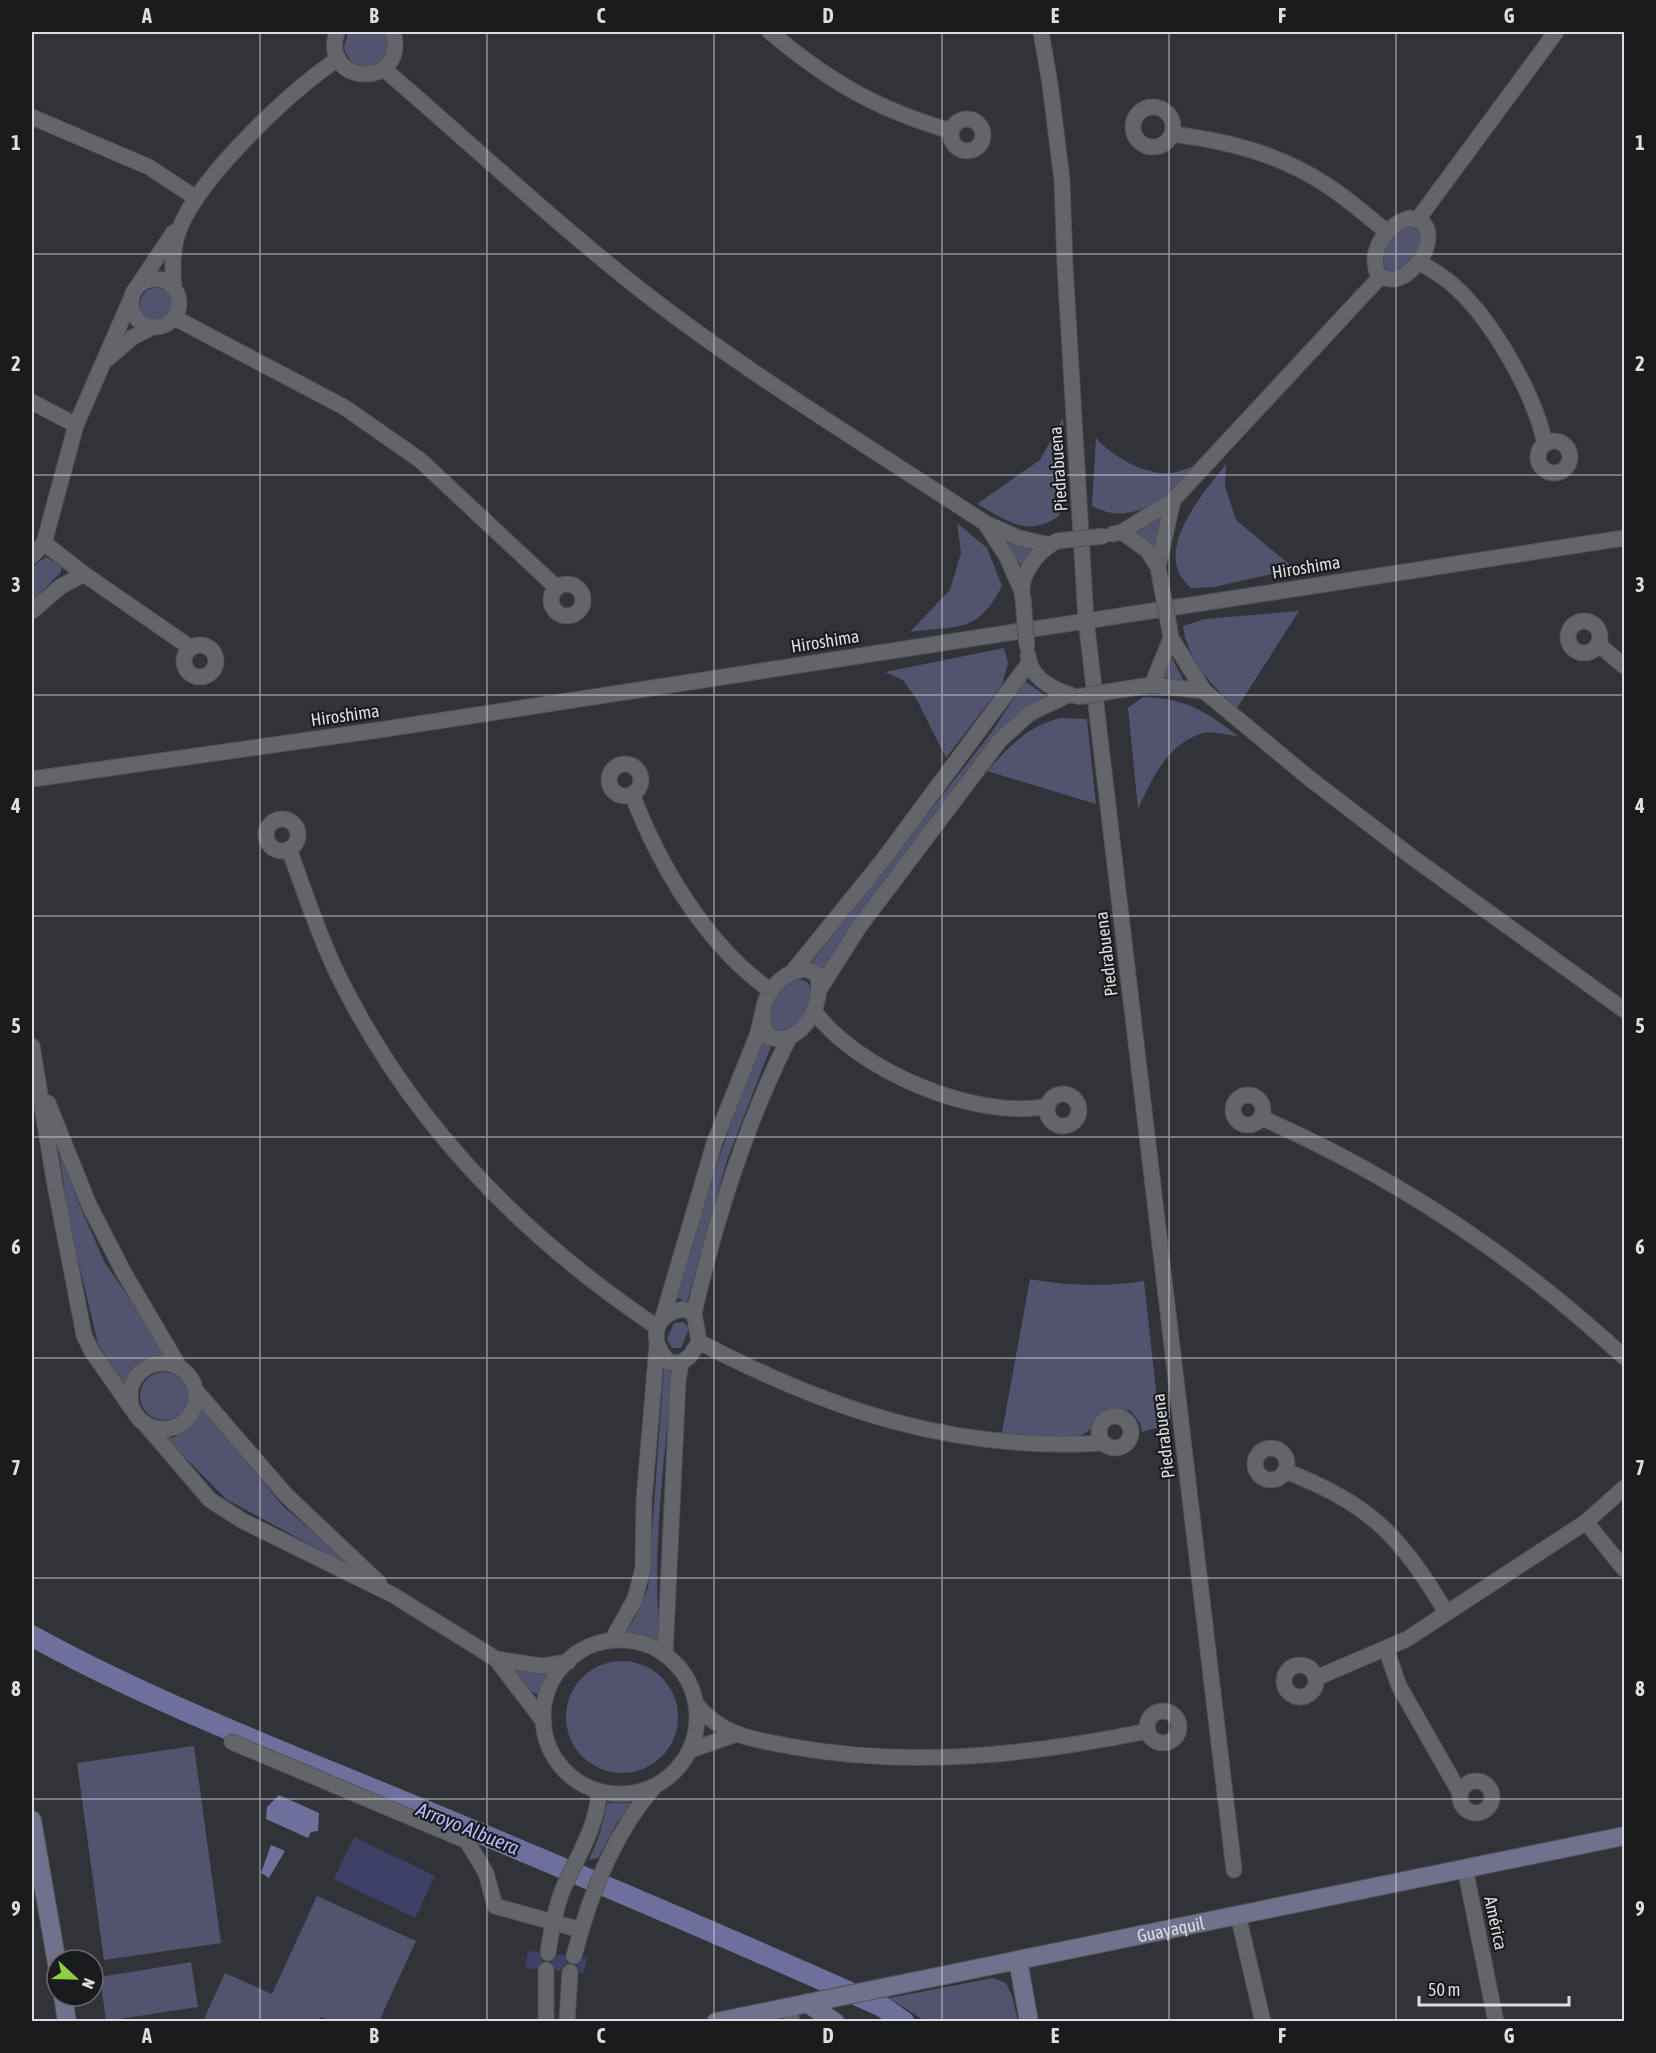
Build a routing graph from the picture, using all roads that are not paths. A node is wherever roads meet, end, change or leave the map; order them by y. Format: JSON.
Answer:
{"nodes":[{"id":1,"x":337,"y":32,"type":"edge"},
{"id":2,"x":393,"y":32,"type":"edge"},
{"id":3,"x":770,"y":32,"type":"edge"},
{"id":4,"x":1041,"y":32,"type":"edge"},
{"id":5,"x":1557,"y":32,"type":"edge"},
{"id":6,"x":338,"y":59,"type":"junction"},
{"id":7,"x":384,"y":69,"type":"junction"},
{"id":8,"x":32,"y":117,"type":"edge"},
{"id":9,"x":951,"y":131,"type":"dead end"},
{"id":10,"x":1172,"y":134,"type":"dead end"},
{"id":11,"x":196,"y":198,"type":"junction"},
{"id":12,"x":1418,"y":219,"type":"junction"},
{"id":13,"x":181,"y":225,"type":"junction"},
{"id":14,"x":1387,"y":232,"type":"junction"},
{"id":15,"x":1419,"y":262,"type":"junction"},
{"id":16,"x":1380,"y":277,"type":"junction"},
{"id":17,"x":174,"y":288,"type":"junction"},
{"id":18,"x":133,"y":294,"type":"junction"},
{"id":19,"x":175,"y":318,"type":"junction"},
{"id":20,"x":151,"y":328,"type":"junction"},
{"id":21,"x":103,"y":362,"type":"junction"},
{"id":22,"x":32,"y":402,"type":"edge"},
{"id":23,"x":76,"y":425,"type":"junction"},
{"id":24,"x":1545,"y":444,"type":"dead end"},
{"id":25,"x":1173,"y":500,"type":"junction"},
{"id":26,"x":985,"y":523,"type":"junction"},
{"id":27,"x":1122,"y":532,"type":"junction"},
{"id":28,"x":1624,"y":538,"type":"edge"},
{"id":29,"x":44,"y":543,"type":"junction"},
{"id":30,"x":1053,"y":543,"type":"junction"},
{"id":31,"x":32,"y":556,"type":"edge"},
{"id":32,"x":1158,"y":567,"type":"junction"},
{"id":33,"x":84,"y":574,"type":"junction"},
{"id":34,"x":557,"y":588,"type":"dead end"},
{"id":35,"x":1021,"y":593,"type":"junction"},
{"id":36,"x":32,"y":611,"type":"edge"},
{"id":37,"x":1086,"y":620,"type":"junction"},
{"id":38,"x":1170,"y":632,"type":"junction"},
{"id":39,"x":1598,"y":644,"type":"dead end"},
{"id":40,"x":191,"y":648,"type":"dead end"},
{"id":41,"x":1029,"y":663,"type":"junction"},
{"id":42,"x":1624,"y":666,"type":"edge"},
{"id":43,"x":1152,"y":685,"type":"junction"},
{"id":44,"x":1204,"y":691,"type":"junction"},
{"id":45,"x":1072,"y":696,"type":"junction"},
{"id":46,"x":32,"y":778,"type":"edge"},
{"id":47,"x":632,"y":794,"type":"dead end"},
{"id":48,"x":289,"y":849,"type":"dead end"},
{"id":49,"x":794,"y":970,"type":"junction"},
{"id":50,"x":821,"y":987,"type":"junction"},
{"id":51,"x":771,"y":992,"type":"junction"},
{"id":52,"x":1624,"y":1010,"type":"edge"},
{"id":53,"x":814,"y":1011,"type":"junction"},
{"id":54,"x":762,"y":1015,"type":"junction"},
{"id":55,"x":789,"y":1038,"type":"junction"},
{"id":56,"x":32,"y":1046,"type":"edge"},
{"id":57,"x":38,"y":1078,"type":"junction"},
{"id":58,"x":1048,"y":1106,"type":"dead end"},
{"id":59,"x":1262,"y":1118,"type":"dead end"},
{"id":60,"x":694,"y":1313,"type":"junction"},
{"id":61,"x":660,"y":1322,"type":"junction"},
{"id":62,"x":699,"y":1342,"type":"junction"},
{"id":63,"x":657,"y":1346,"type":"junction"},
{"id":64,"x":1624,"y":1357,"type":"edge"},
{"id":65,"x":681,"y":1363,"type":"junction"},
{"id":66,"x":180,"y":1368,"type":"junction"},
{"id":67,"x":196,"y":1391,"type":"junction"},
{"id":68,"x":132,"y":1408,"type":"junction"},
{"id":69,"x":145,"y":1424,"type":"junction"},
{"id":70,"x":1103,"y":1443,"type":"dead end"},
{"id":71,"x":1285,"y":1471,"type":"dead end"},
{"id":72,"x":1624,"y":1488,"type":"edge"},
{"id":73,"x":1586,"y":1522,"type":"junction"},
{"id":74,"x":1624,"y":1569,"type":"edge"},
{"id":75,"x":393,"y":1595,"type":"junction"},
{"id":76,"x":1446,"y":1612,"type":"junction"},
{"id":77,"x":612,"y":1640,"type":"junction"},
{"id":78,"x":1386,"y":1650,"type":"junction"},
{"id":79,"x":665,"y":1654,"type":"junction"},
{"id":80,"x":496,"y":1659,"type":"junction"},
{"id":81,"x":568,"y":1662,"type":"junction"},
{"id":82,"x":1316,"y":1678,"type":"dead end"},
{"id":83,"x":696,"y":1704,"type":"junction"},
{"id":84,"x":544,"y":1722,"type":"junction"},
{"id":85,"x":1148,"y":1731,"type":"dead end"},
{"id":86,"x":734,"y":1735,"type":"junction"},
{"id":87,"x":232,"y":1742,"type":"dead end"},
{"id":88,"x":691,"y":1750,"type":"junction"},
{"id":89,"x":654,"y":1787,"type":"junction"},
{"id":90,"x":599,"y":1792,"type":"junction"},
{"id":91,"x":1460,"y":1793,"type":"dead end"},
{"id":92,"x":32,"y":1820,"type":"edge"},
{"id":93,"x":1624,"y":1836,"type":"edge"},
{"id":94,"x":1465,"y":1868,"type":"junction"},
{"id":95,"x":1234,"y":1870,"type":"dead end"},
{"id":96,"x":1238,"y":1915,"type":"junction"},
{"id":97,"x":553,"y":1924,"type":"junction"},
{"id":98,"x":581,"y":1930,"type":"junction"},
{"id":99,"x":54,"y":1948,"type":"edge"},
{"id":100,"x":548,"y":1953,"type":"dead end"},
{"id":101,"x":574,"y":1956,"type":"dead end"},
{"id":102,"x":1018,"y":1960,"type":"junction"},
{"id":103,"x":546,"y":1970,"type":"dead end"},
{"id":104,"x":570,"y":1972,"type":"dead end"},
{"id":105,"x":796,"y":2010,"type":"edge"},
{"id":106,"x":546,"y":2022,"type":"edge"},
{"id":107,"x":567,"y":2022,"type":"edge"},
{"id":108,"x":716,"y":2022,"type":"edge"},
{"id":109,"x":835,"y":2022,"type":"edge"},
{"id":110,"x":1029,"y":2022,"type":"edge"},
{"id":111,"x":1263,"y":2022,"type":"edge"},
{"id":112,"x":1496,"y":2022,"type":"edge"}],
"edges":[{"from":1,"to":6,"type":"street"},
{"from":2,"to":7,"type":"street"},
{"from":3,"to":9,"type":"street"},
{"from":4,"to":37,"type":"street","name":"Piedrabuena"},
{"from":5,"to":12,"type":"street"},
{"from":6,"to":7,"type":"street"},
{"from":6,"to":11,"type":"street"},
{"from":7,"to":26,"type":"street"},
{"from":8,"to":11,"type":"street"},
{"from":10,"to":14,"type":"street"},
{"from":11,"to":13,"type":"street"},
{"from":12,"to":14,"type":"street"},
{"from":12,"to":15,"type":"street"},
{"from":13,"to":17,"type":"street"},
{"from":13,"to":18,"type":"street"},
{"from":14,"to":16,"type":"street"},
{"from":15,"to":16,"type":"street"},
{"from":15,"to":24,"type":"street"},
{"from":16,"to":25,"type":"street"},
{"from":17,"to":18,"type":"street"},
{"from":17,"to":19,"type":"street"},
{"from":18,"to":20,"type":"street"},
{"from":18,"to":21,"type":"street"},
{"from":19,"to":20,"type":"street"},
{"from":19,"to":34,"type":"street"},
{"from":20,"to":21,"type":"street"},
{"from":21,"to":23,"type":"street"},
{"from":22,"to":23,"type":"street"},
{"from":23,"to":29,"type":"street"},
{"from":25,"to":27,"type":"street"},
{"from":25,"to":32,"type":"street"},
{"from":26,"to":30,"type":"street"},
{"from":26,"to":35,"type":"street"},
{"from":27,"to":30,"type":"street","bridge":true},
{"from":27,"to":32,"type":"street"},
{"from":28,"to":37,"type":"street","name":"Hiroshima"},
{"from":29,"to":31,"type":"street"},
{"from":29,"to":33,"type":"street"},
{"from":30,"to":35,"type":"street"},
{"from":32,"to":38,"type":"street","bridge":true},
{"from":33,"to":36,"type":"street"},
{"from":33,"to":40,"type":"street"},
{"from":35,"to":41,"type":"street","bridge":true},
{"from":37,"to":46,"type":"street","name":"Hiroshima"},
{"from":37,"to":95,"type":"street","name":"Piedrabuena"},
{"from":38,"to":43,"type":"street"},
{"from":38,"to":44,"type":"street"},
{"from":39,"to":42,"type":"street"},
{"from":41,"to":45,"type":"street"},
{"from":41,"to":49,"type":"street"},
{"from":43,"to":44,"type":"street"},
{"from":43,"to":45,"type":"street","bridge":true},
{"from":44,"to":52,"type":"street"},
{"from":45,"to":50,"type":"street"},
{"from":47,"to":51,"type":"street"},
{"from":48,"to":61,"type":"street"},
{"from":49,"to":50,"type":"street"},
{"from":49,"to":51,"type":"street"},
{"from":50,"to":53,"type":"street"},
{"from":51,"to":54,"type":"street"},
{"from":53,"to":55,"type":"street"},
{"from":53,"to":58,"type":"street"},
{"from":54,"to":55,"type":"street"},
{"from":54,"to":61,"type":"street"},
{"from":55,"to":60,"type":"street"},
{"from":56,"to":57,"type":"street"},
{"from":57,"to":66,"type":"street"},
{"from":57,"to":68,"type":"street"},
{"from":59,"to":64,"type":"street"},
{"from":60,"to":61,"type":"street"},
{"from":60,"to":62,"type":"street"},
{"from":61,"to":63,"type":"street"},
{"from":62,"to":65,"type":"street"},
{"from":62,"to":70,"type":"street"},
{"from":63,"to":65,"type":"street"},
{"from":63,"to":77,"type":"street"},
{"from":65,"to":79,"type":"street"},
{"from":66,"to":67,"type":"street"},
{"from":66,"to":68,"type":"street"},
{"from":67,"to":69,"type":"street"},
{"from":67,"to":75,"type":"street"},
{"from":68,"to":69,"type":"street"},
{"from":69,"to":75,"type":"street"},
{"from":71,"to":76,"type":"street"},
{"from":72,"to":73,"type":"street"},
{"from":73,"to":74,"type":"street"},
{"from":73,"to":76,"type":"street"},
{"from":75,"to":80,"type":"street"},
{"from":76,"to":78,"type":"street"},
{"from":77,"to":79,"type":"street"},
{"from":77,"to":81,"type":"street"},
{"from":78,"to":82,"type":"street"},
{"from":78,"to":91,"type":"street"},
{"from":79,"to":83,"type":"street"},
{"from":80,"to":81,"type":"street"},
{"from":80,"to":84,"type":"street"},
{"from":81,"to":84,"type":"street"},
{"from":83,"to":86,"type":"street"},
{"from":83,"to":88,"type":"street"},
{"from":84,"to":90,"type":"street"},
{"from":85,"to":86,"type":"street"},
{"from":86,"to":88,"type":"street"},
{"from":87,"to":97,"type":"street"},
{"from":88,"to":89,"type":"street"},
{"from":89,"to":90,"type":"street"},
{"from":89,"to":98,"type":"street"},
{"from":90,"to":97,"type":"street"},
{"from":92,"to":99,"type":"street"},
{"from":93,"to":94,"type":"street","name":"Guayaquil"},
{"from":94,"to":96,"type":"street","name":"Guayaquil"},
{"from":94,"to":112,"type":"street","name":"América"},
{"from":96,"to":102,"type":"street","name":"Guayaquil"},
{"from":96,"to":111,"type":"street"},
{"from":97,"to":98,"type":"street"},
{"from":97,"to":100,"type":"street"},
{"from":98,"to":101,"type":"street"},
{"from":102,"to":105,"type":"street","name":"Guayaquil"},
{"from":102,"to":110,"type":"street"},
{"from":103,"to":106,"type":"street"},
{"from":104,"to":107,"type":"street"},
{"from":105,"to":108,"type":"street","name":"Guayaquil"},
{"from":105,"to":109,"type":"street"}]}
